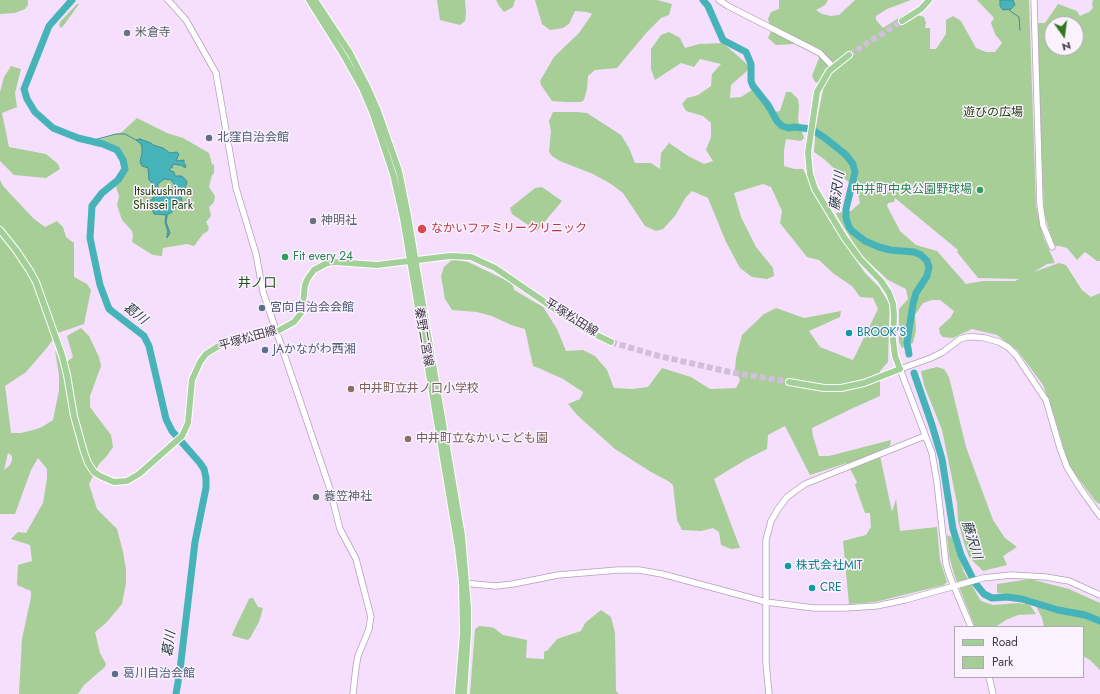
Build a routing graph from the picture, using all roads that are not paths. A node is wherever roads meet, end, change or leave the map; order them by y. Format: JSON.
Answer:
{"nodes":[{"id":1,"x":168,"y":0,"type":"edge"},
{"id":2,"x":309,"y":0,"type":"edge"},
{"id":3,"x":315,"y":0,"type":"edge"},
{"id":4,"x":719,"y":0,"type":"edge"},
{"id":5,"x":929,"y":0,"type":"edge"},
{"id":6,"x":1034,"y":0,"type":"edge"},
{"id":7,"x":902,"y":21,"type":"tunnel mouth"},
{"id":8,"x":849,"y":55,"type":"tunnel mouth"},
{"id":9,"x":833,"y":67,"type":"junction"},
{"id":10,"x":0,"y":230,"type":"edge"},
{"id":11,"x":1052,"y":247,"type":"dead end"},
{"id":12,"x":413,"y":260,"type":"junction"},
{"id":13,"x":276,"y":332,"type":"junction"},
{"id":14,"x":611,"y":342,"type":"tunnel mouth"},
{"id":15,"x":900,"y":369,"type":"junction"},
{"id":16,"x":789,"y":382,"type":"tunnel mouth"},
{"id":17,"x":925,"y":436,"type":"junction"},
{"id":18,"x":1100,"y":516,"type":"edge"},
{"id":19,"x":464,"y":583,"type":"junction"},
{"id":20,"x":957,"y":585,"type":"junction"},
{"id":21,"x":1100,"y":595,"type":"edge"},
{"id":22,"x":766,"y":602,"type":"junction"},
{"id":23,"x":971,"y":626,"type":"edge"},
{"id":24,"x":989,"y":678,"type":"edge"},
{"id":25,"x":353,"y":694,"type":"edge"},
{"id":26,"x":458,"y":694,"type":"edge"},
{"id":27,"x":464,"y":694,"type":"edge"},
{"id":28,"x":769,"y":694,"type":"edge"},
{"id":29,"x":993,"y":694,"type":"edge"}],
"edges":[{"from":1,"to":13,"type":"street"},
{"from":2,"to":12,"type":"main road","name":"秦野二宮線"},
{"from":3,"to":12,"type":"main road","name":"秦野二宮線"},
{"from":4,"to":9,"type":"street"},
{"from":5,"to":7,"type":"main road"},
{"from":6,"to":11,"type":"street"},
{"from":8,"to":9,"type":"main road"},
{"from":9,"to":15,"type":"main road"},
{"from":10,"to":13,"type":"main road","name":"平塚松田線"},
{"from":12,"to":13,"type":"main road","name":"平塚松田線"},
{"from":12,"to":14,"type":"main road","name":"平塚松田線"},
{"from":12,"to":19,"type":"main road","name":"秦野二宮線"},
{"from":13,"to":25,"type":"street"},
{"from":15,"to":16,"type":"main road"},
{"from":15,"to":17,"type":"street"},
{"from":15,"to":18,"type":"street"},
{"from":17,"to":20,"type":"street"},
{"from":17,"to":22,"type":"street"},
{"from":19,"to":22,"type":"street"},
{"from":19,"to":26,"type":"main road","name":"秦野二宮線"},
{"from":19,"to":27,"type":"main road","name":"秦野二宮線"},
{"from":20,"to":21,"type":"street"},
{"from":20,"to":22,"type":"street"},
{"from":20,"to":23,"type":"street"},
{"from":22,"to":28,"type":"street"},
{"from":24,"to":29,"type":"street"}]}
